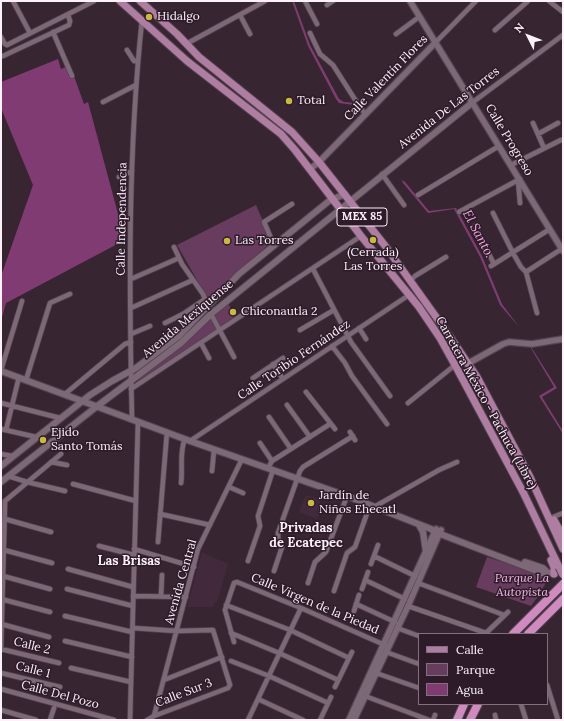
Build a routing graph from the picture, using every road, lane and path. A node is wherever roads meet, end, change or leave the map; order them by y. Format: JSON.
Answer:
{"nodes":[{"id":1,"x":13,"y":1,"type":"edge"},
{"id":2,"x":94,"y":1,"type":"edge"},
{"id":3,"x":120,"y":1,"type":"edge"},
{"id":4,"x":140,"y":1,"type":"edge"},
{"id":5,"x":265,"y":1,"type":"edge"},
{"id":6,"x":305,"y":1,"type":"edge"},
{"id":7,"x":333,"y":1,"type":"edge"},
{"id":8,"x":410,"y":1,"type":"edge"},
{"id":9,"x":476,"y":1,"type":"edge"},
{"id":10,"x":528,"y":1,"type":"edge"},
{"id":11,"x":549,"y":1,"type":"edge"},
{"id":12,"x":560,"y":1,"type":"edge"},
{"id":13,"x":327,"y":5,"type":"dead end"},
{"id":14,"x":555,"y":6,"type":"junction"},
{"id":15,"x":563,"y":12,"type":"edge"},
{"id":16,"x":68,"y":15,"type":"junction"},
{"id":17,"x":240,"y":15,"type":"junction"},
{"id":18,"x":419,"y":17,"type":"junction"},
{"id":19,"x":142,"y":20,"type":"junction"},
{"id":20,"x":317,"y":24,"type":"dead end"},
{"id":21,"x":495,"y":30,"type":"dead end"},
{"id":22,"x":52,"y":32,"type":"junction"},
{"id":23,"x":30,"y":33,"type":"junction"},
{"id":24,"x":310,"y":33,"type":"dead end"},
{"id":25,"x":250,"y":34,"type":"dead end"},
{"id":26,"x":396,"y":34,"type":"dead end"},
{"id":27,"x":563,"y":35,"type":"edge"},
{"id":28,"x":1,"y":37,"type":"edge"},
{"id":29,"x":435,"y":43,"type":"junction"},
{"id":30,"x":186,"y":44,"type":"junction"},
{"id":31,"x":127,"y":50,"type":"dead end"},
{"id":32,"x":3,"y":56,"type":"dead end"},
{"id":33,"x":138,"y":61,"type":"junction"},
{"id":34,"x":72,"y":76,"type":"dead end"},
{"id":35,"x":136,"y":84,"type":"junction"},
{"id":36,"x":103,"y":102,"type":"dead end"},
{"id":37,"x":473,"y":102,"type":"junction"},
{"id":38,"x":365,"y":114,"type":"junction"},
{"id":39,"x":533,"y":123,"type":"dead end"},
{"id":40,"x":558,"y":123,"type":"dead end"},
{"id":41,"x":538,"y":134,"type":"junction"},
{"id":42,"x":561,"y":140,"type":"dead end"},
{"id":43,"x":499,"y":146,"type":"junction"},
{"id":44,"x":544,"y":148,"type":"junction"},
{"id":45,"x":319,"y":162,"type":"junction"},
{"id":46,"x":510,"y":165,"type":"junction"},
{"id":47,"x":310,"y":169,"type":"junction"},
{"id":48,"x":132,"y":171,"type":"junction"},
{"id":49,"x":382,"y":174,"type":"junction"},
{"id":50,"x":119,"y":177,"type":"dead end"},
{"id":51,"x":519,"y":179,"type":"junction"},
{"id":52,"x":345,"y":194,"type":"junction"},
{"id":53,"x":418,"y":195,"type":"dead end"},
{"id":54,"x":334,"y":199,"type":"junction"},
{"id":55,"x":350,"y":201,"type":"junction"},
{"id":56,"x":520,"y":203,"type":"dead end"},
{"id":57,"x":292,"y":204,"type":"dead end"},
{"id":58,"x":404,"y":206,"type":"dead end"},
{"id":59,"x":341,"y":208,"type":"junction"},
{"id":60,"x":459,"y":212,"type":"dead end"},
{"id":61,"x":493,"y":213,"type":"dead end"},
{"id":62,"x":475,"y":226,"type":"dead end"},
{"id":63,"x":550,"y":229,"type":"junction"},
{"id":64,"x":361,"y":236,"type":"junction"},
{"id":65,"x":274,"y":245,"type":"junction"},
{"id":66,"x":174,"y":247,"type":"dead end"},
{"id":67,"x":563,"y":250,"type":"edge"},
{"id":68,"x":513,"y":253,"type":"junction"},
{"id":69,"x":446,"y":256,"type":"dead end"},
{"id":70,"x":179,"y":258,"type":"junction"},
{"id":71,"x":313,"y":269,"type":"junction"},
{"id":72,"x":526,"y":272,"type":"junction"},
{"id":73,"x":131,"y":279,"type":"junction"},
{"id":74,"x":193,"y":280,"type":"junction"},
{"id":75,"x":410,"y":281,"type":"junction"},
{"id":76,"x":70,"y":294,"type":"dead end"},
{"id":77,"x":409,"y":295,"type":"junction"},
{"id":78,"x":205,"y":299,"type":"junction"},
{"id":79,"x":22,"y":301,"type":"dead end"},
{"id":80,"x":208,"y":306,"type":"junction"},
{"id":81,"x":131,"y":308,"type":"junction"},
{"id":82,"x":334,"y":310,"type":"junction"},
{"id":83,"x":537,"y":313,"type":"dead end"},
{"id":84,"x":211,"y":314,"type":"junction"},
{"id":85,"x":165,"y":323,"type":"dead end"},
{"id":86,"x":150,"y":326,"type":"dead end"},
{"id":87,"x":359,"y":328,"type":"junction"},
{"id":88,"x":220,"y":330,"type":"junction"},
{"id":89,"x":300,"y":330,"type":"dead end"},
{"id":90,"x":131,"y":334,"type":"junction"},
{"id":91,"x":347,"y":336,"type":"junction"},
{"id":92,"x":366,"y":339,"type":"dead end"},
{"id":93,"x":563,"y":339,"type":"edge"},
{"id":94,"x":131,"y":342,"type":"junction"},
{"id":95,"x":201,"y":343,"type":"junction"},
{"id":96,"x":332,"y":346,"type":"junction"},
{"id":97,"x":234,"y":357,"type":"dead end"},
{"id":98,"x":209,"y":358,"type":"dead end"},
{"id":99,"x":283,"y":358,"type":"dead end"},
{"id":100,"x":273,"y":364,"type":"junction"},
{"id":101,"x":467,"y":364,"type":"junction"},
{"id":102,"x":455,"y":365,"type":"junction"},
{"id":103,"x":1,"y":370,"type":"edge"},
{"id":104,"x":131,"y":372,"type":"junction"},
{"id":105,"x":19,"y":377,"type":"junction"},
{"id":106,"x":253,"y":378,"type":"dead end"},
{"id":107,"x":283,"y":379,"type":"junction"},
{"id":108,"x":26,"y":380,"type":"junction"},
{"id":109,"x":131,"y":380,"type":"junction"},
{"id":110,"x":131,"y":389,"type":"junction"},
{"id":111,"x":306,"y":392,"type":"dead end"},
{"id":112,"x":65,"y":394,"type":"junction"},
{"id":113,"x":390,"y":396,"type":"dead end"},
{"id":114,"x":83,"y":401,"type":"junction"},
{"id":115,"x":1,"y":403,"type":"edge"},
{"id":116,"x":408,"y":403,"type":"dead end"},
{"id":117,"x":287,"y":405,"type":"dead end"},
{"id":118,"x":11,"y":406,"type":"junction"},
{"id":119,"x":96,"y":406,"type":"junction"},
{"id":120,"x":269,"y":417,"type":"dead end"},
{"id":121,"x":60,"y":418,"type":"junction"},
{"id":122,"x":135,"y":420,"type":"junction"},
{"id":123,"x":330,"y":424,"type":"junction"},
{"id":124,"x":387,"y":424,"type":"dead end"},
{"id":125,"x":3,"y":429,"type":"edge"},
{"id":126,"x":335,"y":429,"type":"dead end"},
{"id":127,"x":167,"y":432,"type":"junction"},
{"id":128,"x":352,"y":436,"type":"dead end"},
{"id":129,"x":310,"y":437,"type":"junction"},
{"id":130,"x":36,"y":438,"type":"junction"},
{"id":131,"x":187,"y":440,"type":"junction"},
{"id":132,"x":260,"y":443,"type":"dead end"},
{"id":133,"x":291,"y":449,"type":"junction"},
{"id":134,"x":214,"y":450,"type":"junction"},
{"id":135,"x":1,"y":454,"type":"edge"},
{"id":136,"x":61,"y":454,"type":"dead end"},
{"id":137,"x":12,"y":456,"type":"junction"},
{"id":138,"x":242,"y":459,"type":"junction"},
{"id":139,"x":272,"y":461,"type":"junction"},
{"id":140,"x":51,"y":462,"type":"junction"},
{"id":141,"x":457,"y":462,"type":"dead end"},
{"id":142,"x":67,"y":465,"type":"dead end"},
{"id":143,"x":1,"y":466,"type":"edge"},
{"id":144,"x":271,"y":469,"type":"junction"},
{"id":145,"x":212,"y":471,"type":"dead end"},
{"id":146,"x":8,"y":476,"type":"junction"},
{"id":147,"x":530,"y":477,"type":"junction"},
{"id":148,"x":298,"y":479,"type":"junction"},
{"id":149,"x":1,"y":482,"type":"edge"},
{"id":150,"x":26,"y":482,"type":"junction"},
{"id":151,"x":181,"y":483,"type":"dead end"},
{"id":152,"x":73,"y":484,"type":"dead end"},
{"id":153,"x":229,"y":486,"type":"junction"},
{"id":154,"x":65,"y":491,"type":"dead end"},
{"id":155,"x":523,"y":492,"type":"junction"},
{"id":156,"x":243,"y":493,"type":"dead end"},
{"id":157,"x":347,"y":496,"type":"junction"},
{"id":158,"x":136,"y":501,"type":"junction"},
{"id":159,"x":372,"y":506,"type":"junction"},
{"id":160,"x":563,"y":513,"type":"edge"},
{"id":161,"x":160,"y":514,"type":"junction"},
{"id":162,"x":553,"y":517,"type":"junction"},
{"id":163,"x":5,"y":519,"type":"junction"},
{"id":164,"x":210,"y":525,"type":"junction"},
{"id":165,"x":419,"y":525,"type":"junction"},
{"id":166,"x":437,"y":531,"type":"junction"},
{"id":167,"x":51,"y":532,"type":"dead end"},
{"id":168,"x":563,"y":536,"type":"edge"},
{"id":169,"x":158,"y":542,"type":"dead end"},
{"id":170,"x":378,"y":545,"type":"dead end"},
{"id":171,"x":99,"y":546,"type":"dead end"},
{"id":172,"x":134,"y":549,"type":"junction"},
{"id":173,"x":563,"y":549,"type":"edge"},
{"id":174,"x":4,"y":550,"type":"junction"},
{"id":175,"x":426,"y":552,"type":"junction"},
{"id":176,"x":134,"y":555,"type":"junction"},
{"id":177,"x":374,"y":556,"type":"junction"},
{"id":178,"x":248,"y":561,"type":"dead end"},
{"id":179,"x":52,"y":563,"type":"dead end"},
{"id":180,"x":371,"y":564,"type":"dead end"},
{"id":181,"x":194,"y":567,"type":"junction"},
{"id":182,"x":561,"y":567,"type":"edge"},
{"id":183,"x":68,"y":569,"type":"dead end"},
{"id":184,"x":274,"y":571,"type":"dead end"},
{"id":185,"x":368,"y":572,"type":"dead end"},
{"id":186,"x":550,"y":573,"type":"junction"},
{"id":187,"x":162,"y":575,"type":"dead end"},
{"id":188,"x":563,"y":575,"type":"edge"},
{"id":189,"x":3,"y":576,"type":"junction"},
{"id":190,"x":416,"y":576,"type":"junction"},
{"id":191,"x":365,"y":580,"type":"junction"},
{"id":192,"x":418,"y":582,"type":"junction"},
{"id":193,"x":308,"y":583,"type":"dead end"},
{"id":194,"x":563,"y":584,"type":"edge"},
{"id":195,"x":133,"y":587,"type":"junction"},
{"id":196,"x":50,"y":589,"type":"dead end"},
{"id":197,"x":67,"y":589,"type":"dead end"},
{"id":198,"x":362,"y":589,"type":"dead end"},
{"id":199,"x":334,"y":591,"type":"dead end"},
{"id":200,"x":359,"y":595,"type":"dead end"},
{"id":201,"x":133,"y":596,"type":"junction"},
{"id":202,"x":161,"y":596,"type":"junction"},
{"id":203,"x":186,"y":597,"type":"junction"},
{"id":204,"x":2,"y":599,"type":"edge"},
{"id":205,"x":405,"y":599,"type":"junction"},
{"id":206,"x":563,"y":599,"type":"edge"},
{"id":207,"x":356,"y":604,"type":"junction"},
{"id":208,"x":226,"y":605,"type":"junction"},
{"id":209,"x":133,"y":606,"type":"junction"},
{"id":210,"x":408,"y":606,"type":"junction"},
{"id":211,"x":301,"y":608,"type":"junction"},
{"id":212,"x":354,"y":611,"type":"dead end"},
{"id":213,"x":50,"y":612,"type":"dead end"},
{"id":214,"x":65,"y":616,"type":"dead end"},
{"id":215,"x":395,"y":622,"type":"junction"},
{"id":216,"x":1,"y":624,"type":"edge"},
{"id":217,"x":397,"y":628,"type":"junction"},
{"id":218,"x":132,"y":630,"type":"junction"},
{"id":219,"x":290,"y":630,"type":"junction"},
{"id":220,"x":177,"y":631,"type":"junction"},
{"id":221,"x":231,"y":633,"type":"junction"},
{"id":222,"x":483,"y":633,"type":"edge"},
{"id":223,"x":487,"y":633,"type":"edge"},
{"id":224,"x":514,"y":633,"type":"edge"},
{"id":225,"x":529,"y":633,"type":"edge"},
{"id":226,"x":418,"y":636,"type":"edge"},
{"id":227,"x":49,"y":637,"type":"dead end"},
{"id":228,"x":65,"y":641,"type":"dead end"},
{"id":229,"x":234,"y":642,"type":"dead end"},
{"id":230,"x":386,"y":648,"type":"junction"},
{"id":231,"x":1,"y":649,"type":"edge"},
{"id":232,"x":352,"y":652,"type":"dead end"},
{"id":233,"x":279,"y":653,"type":"junction"},
{"id":234,"x":132,"y":657,"type":"junction"},
{"id":235,"x":222,"y":657,"type":"junction"},
{"id":236,"x":349,"y":658,"type":"junction"},
{"id":237,"x":231,"y":661,"type":"dead end"},
{"id":238,"x":59,"y":663,"type":"dead end"},
{"id":239,"x":418,"y":664,"type":"edge"},
{"id":240,"x":71,"y":668,"type":"dead end"},
{"id":241,"x":1,"y":673,"type":"edge"},
{"id":242,"x":376,"y":673,"type":"junction"},
{"id":243,"x":268,"y":676,"type":"junction"},
{"id":244,"x":164,"y":680,"type":"junction"},
{"id":245,"x":338,"y":680,"type":"junction"},
{"id":246,"x":131,"y":682,"type":"junction"},
{"id":247,"x":60,"y":687,"type":"dead end"},
{"id":248,"x":335,"y":687,"type":"dead end"},
{"id":249,"x":418,"y":688,"type":"edge"},
{"id":250,"x":1,"y":689,"type":"edge"},
{"id":251,"x":548,"y":689,"type":"edge"},
{"id":252,"x":365,"y":696,"type":"junction"},
{"id":253,"x":331,"y":697,"type":"dead end"},
{"id":254,"x":258,"y":699,"type":"junction"},
{"id":255,"x":328,"y":703,"type":"junction"},
{"id":256,"x":464,"y":705,"type":"edge"},
{"id":257,"x":478,"y":705,"type":"edge"},
{"id":258,"x":521,"y":705,"type":"edge"},
{"id":259,"x":54,"y":708,"type":"dead end"},
{"id":260,"x":1,"y":710,"type":"edge"},
{"id":261,"x":154,"y":716,"type":"junction"},
{"id":262,"x":36,"y":720,"type":"edge"},
{"id":263,"x":50,"y":720,"type":"edge"},
{"id":264,"x":114,"y":720,"type":"edge"},
{"id":265,"x":130,"y":720,"type":"edge"},
{"id":266,"x":147,"y":720,"type":"edge"},
{"id":267,"x":248,"y":720,"type":"edge"},
{"id":268,"x":304,"y":720,"type":"edge"},
{"id":269,"x":320,"y":720,"type":"edge"},
{"id":270,"x":349,"y":720,"type":"edge"},
{"id":271,"x":355,"y":720,"type":"edge"},
{"id":272,"x":429,"y":720,"type":"edge"},
{"id":273,"x":456,"y":720,"type":"edge"},
{"id":274,"x":470,"y":720,"type":"edge"},
{"id":275,"x":526,"y":720,"type":"edge"},
{"id":276,"x":558,"y":720,"type":"edge"}],
"edges":[{"from":1,"to":23,"type":"street"},
{"from":2,"to":16,"type":"street"},
{"from":3,"to":19,"type":"main road","name":"Carretera México - Pachuca (Libre)","number":"MEX 85"},
{"from":4,"to":30,"type":"main road","name":"Carretera México - Pachuca (Libre)","number":"MEX 85"},
{"from":5,"to":17,"type":"street"},
{"from":6,"to":20,"type":"street"},
{"from":7,"to":13,"type":"street"},
{"from":8,"to":18,"type":"street","name":"Calle Progreso"},
{"from":9,"to":29,"type":"street","name":"Calle Valentín Flores"},
{"from":10,"to":21,"type":"street"},
{"from":11,"to":14,"type":"street"},
{"from":12,"to":14,"type":"street"},
{"from":14,"to":15,"type":"street"},
{"from":16,"to":22,"type":"street"},
{"from":16,"to":23,"type":"street"},
{"from":17,"to":25,"type":"street"},
{"from":17,"to":30,"type":"street"},
{"from":18,"to":26,"type":"street"},
{"from":18,"to":29,"type":"street","name":"Calle Progreso"},
{"from":19,"to":33,"type":"street","name":"Calle Independencia"},
{"from":19,"to":47,"type":"main road","name":"Carretera México - Pachuca (Libre)","number":"MEX 85"},
{"from":22,"to":32,"type":"street"},
{"from":22,"to":34,"type":"street"},
{"from":23,"to":28,"type":"street"},
{"from":24,"to":38,"type":"street"},
{"from":27,"to":37,"type":"street","name":"Avenida De Las Torres"},
{"from":29,"to":37,"type":"street","name":"Calle Progreso"},
{"from":29,"to":38,"type":"street","name":"Calle Valentín Flores"},
{"from":30,"to":45,"type":"main road","name":"Carretera México - Pachuca (Libre)","number":"MEX 85"},
{"from":31,"to":33,"type":"street"},
{"from":33,"to":35,"type":"street","name":"Calle Independencia"},
{"from":35,"to":36,"type":"street"},
{"from":35,"to":48,"type":"street","name":"Calle Independencia"},
{"from":37,"to":43,"type":"street","name":"Calle Progreso"},
{"from":37,"to":49,"type":"main road","name":"Avenida De Las Torres"},
{"from":38,"to":45,"type":"street","name":"Calle Valentín Flores"},
{"from":39,"to":41,"type":"street"},
{"from":40,"to":41,"type":"street"},
{"from":41,"to":44,"type":"street"},
{"from":42,"to":44,"type":"street"},
{"from":43,"to":46,"type":"street","name":"Calle Progreso"},
{"from":43,"to":53,"type":"street"},
{"from":44,"to":46,"type":"street"},
{"from":45,"to":47,"type":"street","name":"Calle Valentín Flores"},
{"from":45,"to":52,"type":"main road","name":"Carretera México - Pachuca (Libre)","number":"MEX 85"},
{"from":46,"to":51,"type":"street","name":"Calle Progreso"},
{"from":47,"to":54,"type":"main road","name":"Carretera México - Pachuca (Libre)","number":"MEX 85"},
{"from":48,"to":50,"type":"street"},
{"from":48,"to":73,"type":"street","name":"Calle Independencia"},
{"from":49,"to":55,"type":"main road","name":"Avenida De Las Torres"},
{"from":49,"to":58,"type":"street"},
{"from":51,"to":56,"type":"street"},
{"from":51,"to":60,"type":"street"},
{"from":51,"to":63,"type":"street","name":"Calle Progreso"},
{"from":52,"to":54,"type":"main road","name":"Avenida Mexiquense"},
{"from":52,"to":55,"type":"main road","name":"Carretera México - Pachuca (Libre)","number":"MEX 85"},
{"from":54,"to":59,"type":"main road","name":"Carretera México - Pachuca (Libre)","number":"MEX 85"},
{"from":54,"to":65,"type":"main road","name":"Avenida Mexiquense"},
{"from":55,"to":59,"type":"main road","name":"Avenida Mexiquense"},
{"from":55,"to":75,"type":"main road","name":"Carretera México - Pachuca (Libre)","number":"MEX 85"},
{"from":57,"to":65,"type":"street"},
{"from":59,"to":64,"type":"main road","name":"Carretera México - Pachuca (Libre)","number":"MEX 85"},
{"from":59,"to":84,"type":"main road","name":"Avenida Mexiquense"},
{"from":61,"to":68,"type":"street"},
{"from":62,"to":68,"type":"street"},
{"from":63,"to":67,"type":"street","name":"Calle Progreso"},
{"from":63,"to":68,"type":"street"},
{"from":64,"to":71,"type":"street"},
{"from":64,"to":77,"type":"main road","name":"Carretera México - Pachuca (Libre)","number":"MEX 85"},
{"from":65,"to":80,"type":"main road","name":"Avenida Mexiquense"},
{"from":66,"to":70,"type":"street"},
{"from":67,"to":72,"type":"street"},
{"from":68,"to":72,"type":"street"},
{"from":69,"to":75,"type":"street"},
{"from":70,"to":73,"type":"street"},
{"from":70,"to":74,"type":"street"},
{"from":71,"to":82,"type":"street"},
{"from":71,"to":88,"type":"street"},
{"from":72,"to":83,"type":"street"},
{"from":73,"to":81,"type":"street","name":"Calle Independencia"},
{"from":74,"to":78,"type":"street"},
{"from":74,"to":81,"type":"street"},
{"from":75,"to":101,"type":"main road","name":"Carretera México - Pachuca (Libre)","number":"MEX 85"},
{"from":76,"to":108,"type":"street"},
{"from":77,"to":87,"type":"street","name":"Calle Toribio Fernández"},
{"from":77,"to":102,"type":"main road","name":"Carretera México - Pachuca (Libre)","number":"MEX 85"},
{"from":78,"to":80,"type":"street"},
{"from":78,"to":85,"type":"street"},
{"from":79,"to":103,"type":"street"},
{"from":80,"to":84,"type":"street"},
{"from":80,"to":104,"type":"main road","name":"Avenida Mexiquense"},
{"from":81,"to":90,"type":"street","name":"Calle Independencia"},
{"from":82,"to":89,"type":"street"},
{"from":82,"to":91,"type":"street"},
{"from":84,"to":88,"type":"street"},
{"from":84,"to":109,"type":"main road","name":"Avenida Mexiquense"},
{"from":86,"to":90,"type":"street"},
{"from":87,"to":91,"type":"street","name":"Calle Toribio Fernández"},
{"from":87,"to":92,"type":"street"},
{"from":88,"to":95,"type":"street"},
{"from":88,"to":97,"type":"street"},
{"from":90,"to":94,"type":"street","name":"Calle Independencia"},
{"from":91,"to":96,"type":"street","name":"Calle Toribio Fernández"},
{"from":91,"to":113,"type":"street"},
{"from":93,"to":101,"type":"street"},
{"from":94,"to":104,"type":"street","name":"Calle Independencia"},
{"from":94,"to":112,"type":"street"},
{"from":95,"to":98,"type":"street"},
{"from":95,"to":110,"type":"street"},
{"from":96,"to":107,"type":"street","name":"Calle Toribio Fernández"},
{"from":96,"to":124,"type":"street"},
{"from":99,"to":100,"type":"street"},
{"from":100,"to":106,"type":"street"},
{"from":100,"to":107,"type":"street"},
{"from":101,"to":147,"type":"main road","name":"Carretera México - Pachuca (Libre)","number":"MEX 85"},
{"from":102,"to":116,"type":"street"},
{"from":102,"to":155,"type":"main road","name":"Carretera México - Pachuca (Libre)","number":"MEX 85"},
{"from":103,"to":105,"type":"main road"},
{"from":104,"to":109,"type":"street","name":"Calle Independencia"},
{"from":104,"to":114,"type":"main road","name":"Avenida Mexiquense"},
{"from":105,"to":108,"type":"main road"},
{"from":105,"to":118,"type":"street"},
{"from":107,"to":131,"type":"street","name":"Calle Toribio Fernández"},
{"from":108,"to":112,"type":"main road"},
{"from":109,"to":110,"type":"street","name":"Calle Independencia"},
{"from":109,"to":119,"type":"main road","name":"Avenida Mexiquense"},
{"from":110,"to":122,"type":"street","name":"Calle Independencia"},
{"from":111,"to":123,"type":"street"},
{"from":112,"to":114,"type":"main road"},
{"from":114,"to":119,"type":"main road"},
{"from":114,"to":121,"type":"main road","name":"Avenida Mexiquense"},
{"from":115,"to":118,"type":"street"},
{"from":117,"to":129,"type":"street"},
{"from":118,"to":121,"type":"street"},
{"from":118,"to":125,"type":"street"},
{"from":119,"to":122,"type":"main road"},
{"from":119,"to":146,"type":"main road","name":"Avenida Mexiquense"},
{"from":120,"to":133,"type":"street"},
{"from":121,"to":130,"type":"main road","name":"Avenida Mexiquense"},
{"from":122,"to":127,"type":"main road"},
{"from":122,"to":158,"type":"street","name":"Calle Independencia"},
{"from":123,"to":126,"type":"street"},
{"from":123,"to":129,"type":"street"},
{"from":125,"to":130,"type":"street"},
{"from":127,"to":131,"type":"main road"},
{"from":127,"to":161,"type":"street"},
{"from":128,"to":148,"type":"street"},
{"from":129,"to":133,"type":"street"},
{"from":130,"to":137,"type":"main road","name":"Avenida Mexiquense"},
{"from":131,"to":134,"type":"main road"},
{"from":131,"to":151,"type":"street"},
{"from":132,"to":139,"type":"street"},
{"from":133,"to":139,"type":"street"},
{"from":134,"to":138,"type":"main road"},
{"from":134,"to":145,"type":"street"},
{"from":135,"to":137,"type":"street"},
{"from":136,"to":140,"type":"street"},
{"from":137,"to":143,"type":"main road","name":"Avenida Mexiquense"},
{"from":138,"to":144,"type":"main road"},
{"from":138,"to":153,"type":"street","name":"Avenida Central"},
{"from":139,"to":144,"type":"street"},
{"from":140,"to":142,"type":"street"},
{"from":140,"to":150,"type":"street"},
{"from":141,"to":159,"type":"street"},
{"from":144,"to":148,"type":"main road"},
{"from":144,"to":178,"type":"street"},
{"from":146,"to":149,"type":"main road","name":"Avenida Mexiquense"},
{"from":146,"to":150,"type":"street"},
{"from":147,"to":162,"type":"main road"},
{"from":147,"to":173,"type":"main road","name":"Carretera México - Pachuca (Libre)","number":"MEX 85"},
{"from":148,"to":157,"type":"main road"},
{"from":148,"to":184,"type":"street"},
{"from":150,"to":154,"type":"street"},
{"from":150,"to":163,"type":"street"},
{"from":152,"to":158,"type":"street"},
{"from":153,"to":156,"type":"street"},
{"from":153,"to":164,"type":"street","name":"Avenida Central"},
{"from":155,"to":182,"type":"main road","name":"Carretera México - Pachuca (Libre)","number":"MEX 85"},
{"from":155,"to":186,"type":"main road"},
{"from":157,"to":159,"type":"main road"},
{"from":157,"to":193,"type":"street"},
{"from":158,"to":172,"type":"street","name":"Calle Independencia"},
{"from":159,"to":165,"type":"main road"},
{"from":159,"to":199,"type":"street"},
{"from":160,"to":162,"type":"street"},
{"from":161,"to":164,"type":"street"},
{"from":161,"to":169,"type":"street"},
{"from":162,"to":168,"type":"main road"},
{"from":163,"to":167,"type":"street"},
{"from":163,"to":174,"type":"street"},
{"from":164,"to":181,"type":"street","name":"Avenida Central"},
{"from":165,"to":166,"type":"main road"},
{"from":165,"to":175,"type":"main road"},
{"from":166,"to":175,"type":"street"},
{"from":166,"to":186,"type":"main road"},
{"from":166,"to":192,"type":"street"},
{"from":170,"to":177,"type":"street"},
{"from":171,"to":176,"type":"street"},
{"from":172,"to":176,"type":"street","name":"Calle Independencia"},
{"from":172,"to":181,"type":"street"},
{"from":174,"to":179,"type":"street"},
{"from":174,"to":189,"type":"street"},
{"from":175,"to":190,"type":"street"},
{"from":176,"to":195,"type":"street","name":"Calle Independencia"},
{"from":177,"to":180,"type":"street"},
{"from":177,"to":190,"type":"street"},
{"from":181,"to":203,"type":"street","name":"Avenida Central"},
{"from":182,"to":186,"type":"main road"},
{"from":182,"to":188,"type":"main road","name":"Carretera México - Pachuca (Libre)","number":"MEX 85","bridge":true},
{"from":183,"to":195,"type":"street"},
{"from":185,"to":191,"type":"street"},
{"from":187,"to":202,"type":"street"},
{"from":189,"to":196,"type":"street"},
{"from":189,"to":204,"type":"street"},
{"from":190,"to":205,"type":"street"},
{"from":191,"to":198,"type":"street"},
{"from":191,"to":205,"type":"street"},
{"from":192,"to":210,"type":"street"},
{"from":192,"to":223,"type":"street"},
{"from":194,"to":224,"type":"highway"},
{"from":195,"to":201,"type":"street","name":"Calle Independencia"},
{"from":197,"to":209,"type":"street"},
{"from":200,"to":207,"type":"street"},
{"from":201,"to":202,"type":"street"},
{"from":201,"to":209,"type":"street","name":"Calle Independencia"},
{"from":202,"to":203,"type":"street"},
{"from":203,"to":220,"type":"street","name":"Avenida Central"},
{"from":204,"to":213,"type":"street"},
{"from":204,"to":216,"type":"street"},
{"from":205,"to":215,"type":"street"},
{"from":206,"to":225,"type":"highway"},
{"from":207,"to":212,"type":"street"},
{"from":207,"to":215,"type":"street"},
{"from":208,"to":211,"type":"street","name":"Calle Virgen de la Piedad"},
{"from":208,"to":219,"type":"street"},
{"from":208,"to":221,"type":"street"},
{"from":209,"to":218,"type":"street","name":"Calle Independencia"},
{"from":210,"to":217,"type":"street"},
{"from":210,"to":222,"type":"street"},
{"from":211,"to":219,"type":"street"},
{"from":211,"to":230,"type":"street","name":"Calle Virgen de la Piedad"},
{"from":214,"to":218,"type":"street"},
{"from":215,"to":230,"type":"street"},
{"from":216,"to":227,"type":"street"},
{"from":216,"to":231,"type":"street"},
{"from":217,"to":226,"type":"street"},
{"from":217,"to":230,"type":"street"},
{"from":218,"to":220,"type":"street"},
{"from":218,"to":234,"type":"street","name":"Calle Independencia"},
{"from":219,"to":233,"type":"street"},
{"from":219,"to":236,"type":"street"},
{"from":220,"to":235,"type":"street"},
{"from":220,"to":244,"type":"street","name":"Avenida Central"},
{"from":221,"to":229,"type":"street"},
{"from":221,"to":233,"type":"street"},
{"from":228,"to":234,"type":"street"},
{"from":230,"to":239,"type":"street","name":"Calle Virgen de la Piedad"},
{"from":230,"to":242,"type":"street"},
{"from":230,"to":270,"type":"street"},
{"from":231,"to":238,"type":"street","name":"Calle 2"},
{"from":232,"to":236,"type":"street"},
{"from":233,"to":243,"type":"street"},
{"from":233,"to":245,"type":"street"},
{"from":234,"to":246,"type":"street","name":"Calle Independencia"},
{"from":235,"to":244,"type":"street"},
{"from":235,"to":261,"type":"street","name":"Calle Sur 3"},
{"from":236,"to":245,"type":"street"},
{"from":237,"to":243,"type":"street"},
{"from":240,"to":246,"type":"street"},
{"from":241,"to":247,"type":"street","name":"Calle 1"},
{"from":242,"to":249,"type":"street"},
{"from":242,"to":252,"type":"street"},
{"from":243,"to":254,"type":"street"},
{"from":243,"to":255,"type":"street"},
{"from":244,"to":261,"type":"street","name":"Avenida Central"},
{"from":245,"to":248,"type":"street"},
{"from":246,"to":265,"type":"street","name":"Calle Independencia"},
{"from":250,"to":264,"type":"street","name":"Calle Del Pozo"},
{"from":251,"to":276,"type":"street"},
{"from":252,"to":271,"type":"street"},
{"from":252,"to":272,"type":"street"},
{"from":253,"to":255,"type":"street"},
{"from":254,"to":267,"type":"street"},
{"from":254,"to":268,"type":"street"},
{"from":255,"to":269,"type":"street"},
{"from":256,"to":273,"type":"highway"},
{"from":257,"to":274,"type":"highway"},
{"from":258,"to":275,"type":"street"},
{"from":259,"to":263,"type":"street"},
{"from":260,"to":262,"type":"street"},
{"from":261,"to":266,"type":"street","name":"Calle Sur 3"}]}
